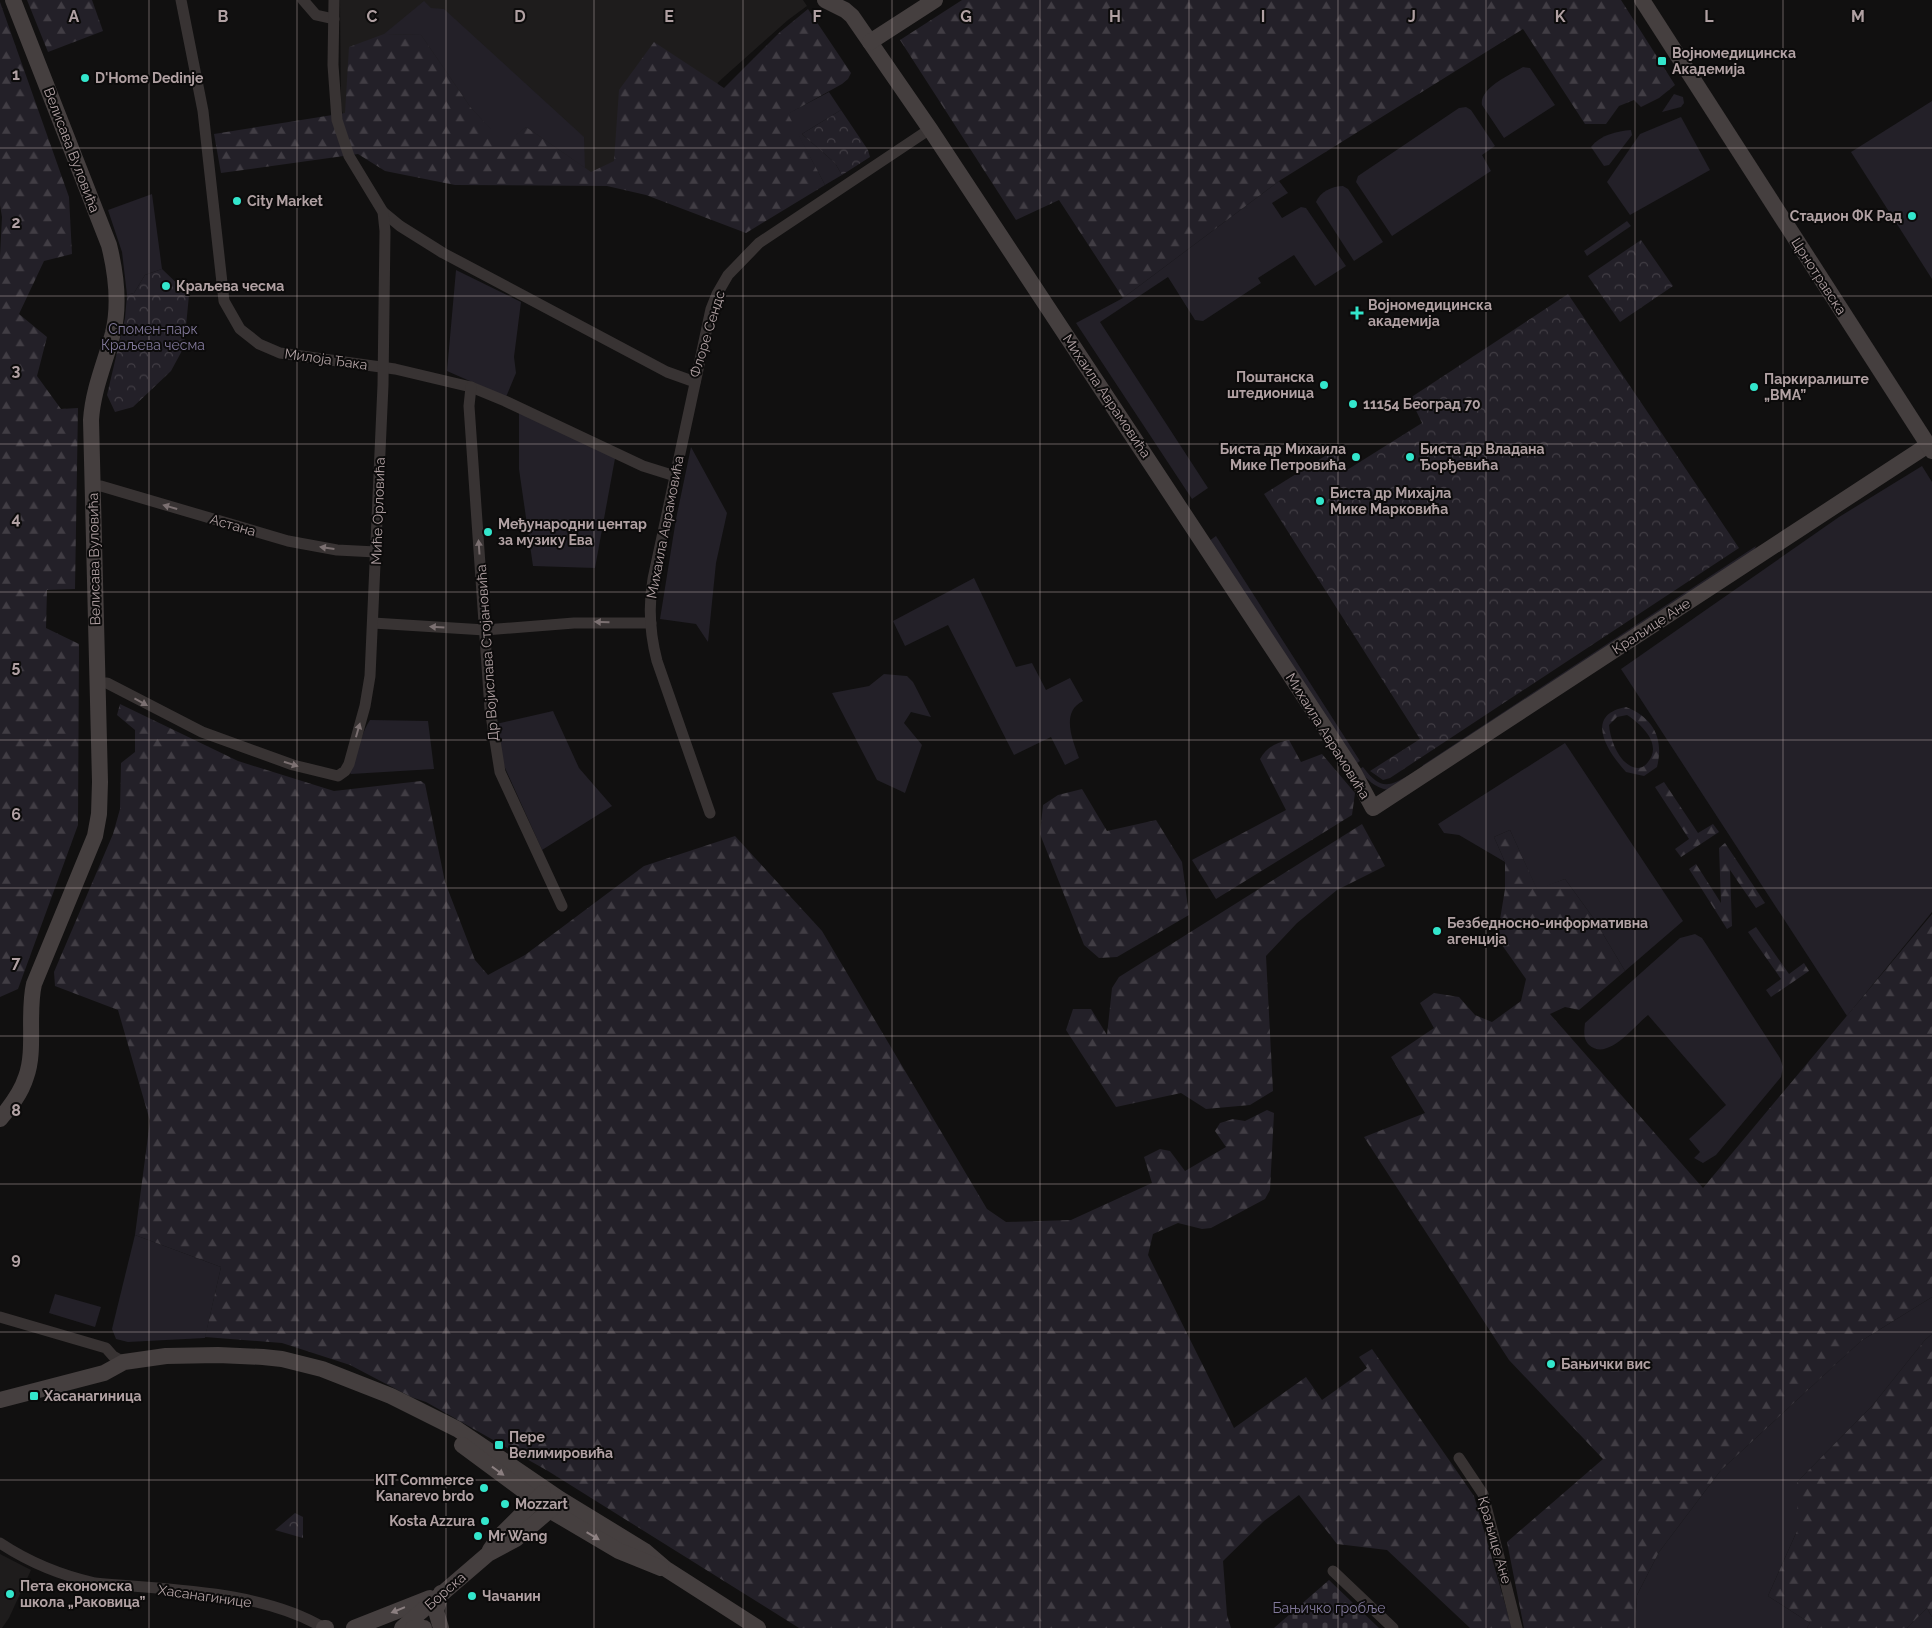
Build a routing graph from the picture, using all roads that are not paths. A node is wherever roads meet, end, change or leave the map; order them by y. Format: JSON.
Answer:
{"nodes":[{"id":1,"x":13,"y":0,"type":"edge"},
{"id":2,"x":181,"y":0,"type":"edge"},
{"id":3,"x":303,"y":0,"type":"edge"},
{"id":4,"x":334,"y":0,"type":"edge"},
{"id":5,"x":825,"y":0,"type":"edge"},
{"id":6,"x":934,"y":0,"type":"edge"},
{"id":7,"x":1642,"y":0,"type":"edge"},
{"id":8,"x":334,"y":19,"type":"junction"},
{"id":9,"x":870,"y":42,"type":"junction"},
{"id":10,"x":930,"y":129,"type":"junction"},
{"id":11,"x":383,"y":212,"type":"junction"},
{"id":12,"x":410,"y":233,"type":"junction"},
{"id":13,"x":385,"y":242,"type":"junction"},
{"id":14,"x":384,"y":367,"type":"junction"},
{"id":15,"x":695,"y":382,"type":"junction"},
{"id":16,"x":471,"y":387,"type":"junction"},
{"id":17,"x":1930,"y":448,"type":"edge"},
{"id":18,"x":675,"y":476,"type":"junction"},
{"id":19,"x":92,"y":486,"type":"junction"},
{"id":20,"x":376,"y":552,"type":"junction"},
{"id":21,"x":373,"y":623,"type":"junction"},
{"id":22,"x":651,"y":623,"type":"junction"},
{"id":23,"x":486,"y":630,"type":"junction"},
{"id":24,"x":97,"y":683,"type":"junction"},
{"id":25,"x":1373,"y":808,"type":"joint"},
{"id":26,"x":710,"y":813,"type":"dead end"},
{"id":27,"x":562,"y":906,"type":"dead end"},
{"id":28,"x":0,"y":1119,"type":"edge"},
{"id":29,"x":0,"y":1317,"type":"edge"},
{"id":30,"x":124,"y":1362,"type":"junction"},
{"id":31,"x":0,"y":1400,"type":"edge"},
{"id":32,"x":1459,"y":1458,"type":"dead end"},
{"id":33,"x":542,"y":1495,"type":"junction"},
{"id":34,"x":556,"y":1505,"type":"junction"},
{"id":35,"x":0,"y":1544,"type":"edge"},
{"id":36,"x":488,"y":1554,"type":"junction"},
{"id":37,"x":1333,"y":1571,"type":"dead end"},
{"id":38,"x":441,"y":1593,"type":"junction"},
{"id":39,"x":421,"y":1611,"type":"junction"},
{"id":40,"x":325,"y":1628,"type":"edge"},
{"id":41,"x":354,"y":1628,"type":"edge"},
{"id":42,"x":402,"y":1628,"type":"edge"},
{"id":43,"x":413,"y":1628,"type":"edge"},
{"id":44,"x":424,"y":1628,"type":"edge"},
{"id":45,"x":439,"y":1628,"type":"edge"},
{"id":46,"x":758,"y":1628,"type":"edge"},
{"id":47,"x":1393,"y":1628,"type":"edge"},
{"id":48,"x":1517,"y":1628,"type":"edge"}],
"edges":[{"from":1,"to":19,"type":"street","name":"Велисава Вуловића"},
{"from":2,"to":14,"type":"street","name":"Милоја Ђака"},
{"from":3,"to":8,"type":"street"},
{"from":4,"to":8,"type":"street","name":"Миће Орловића"},
{"from":5,"to":9,"type":"street","name":"Михаила Аврамовића"},
{"from":6,"to":9,"type":"street"},
{"from":7,"to":17,"type":"street","name":"Црнотравска"},
{"from":8,"to":11,"type":"street","name":"Миће Орловића"},
{"from":9,"to":10,"type":"street","name":"Михаила Аврамовића"},
{"from":10,"to":15,"type":"street","name":"Флоре Сендс"},
{"from":10,"to":25,"type":"street","name":"Михаила Аврамовића"},
{"from":11,"to":12,"type":"street","name":"Флоре Сендс"},
{"from":11,"to":13,"type":"street","name":"Миће Орловића"},
{"from":12,"to":13,"type":"street"},
{"from":12,"to":15,"type":"street","name":"Флоре Сендс"},
{"from":13,"to":14,"type":"street","name":"Миће Орловића"},
{"from":14,"to":16,"type":"street","name":"Милоја Ђака"},
{"from":14,"to":20,"type":"street","name":"Миће Орловића"},
{"from":15,"to":18,"type":"street","name":"Михаила Аврамовића"},
{"from":16,"to":18,"type":"street","name":"Милоја Ђака"},
{"from":23,"to":16,"type":"street","name":"Др Војислава Стојановића","one_way":true},
{"from":17,"to":25,"type":"street","name":"Краљице Ане"},
{"from":18,"to":22,"type":"street","name":"Михаила Аврамовића"},
{"from":20,"to":19,"type":"street","name":"Астана","one_way":true},
{"from":19,"to":24,"type":"street","name":"Велисава Вуловића"},
{"from":20,"to":21,"type":"street","name":"Миће Орловића"},
{"from":23,"to":21,"type":"street","one_way":true},
{"from":24,"to":21,"type":"street","name":"Миће Орловића","one_way":true},
{"from":22,"to":23,"type":"street","one_way":true},
{"from":22,"to":26,"type":"street","name":"Михаила Аврамовића"},
{"from":23,"to":27,"type":"street","name":"Др Војислава Стојановића"},
{"from":24,"to":28,"type":"street","name":"Велисава Вуловића"},
{"from":29,"to":30,"type":"street"},
{"from":30,"to":31,"type":"street"},
{"from":30,"to":33,"type":"street"},
{"from":32,"to":48,"type":"street","name":"Краљице Ане"},
{"from":33,"to":34,"type":"street"},
{"from":33,"to":36,"type":"street","name":"Борска"},
{"from":34,"to":36,"type":"street","name":"Борска"},
{"from":34,"to":46,"type":"street"},
{"from":35,"to":40,"type":"street","name":"Хасанагинице"},
{"from":36,"to":38,"type":"street","name":"Борска"},
{"from":37,"to":47,"type":"street"},
{"from":38,"to":39,"type":"street","name":"Борска"},
{"from":38,"to":41,"type":"street","one_way":true},
{"from":38,"to":45,"type":"street"},
{"from":39,"to":42,"type":"street","name":"Борска"},
{"from":39,"to":45,"type":"street"},
{"from":43,"to":44,"type":"street"}]}
